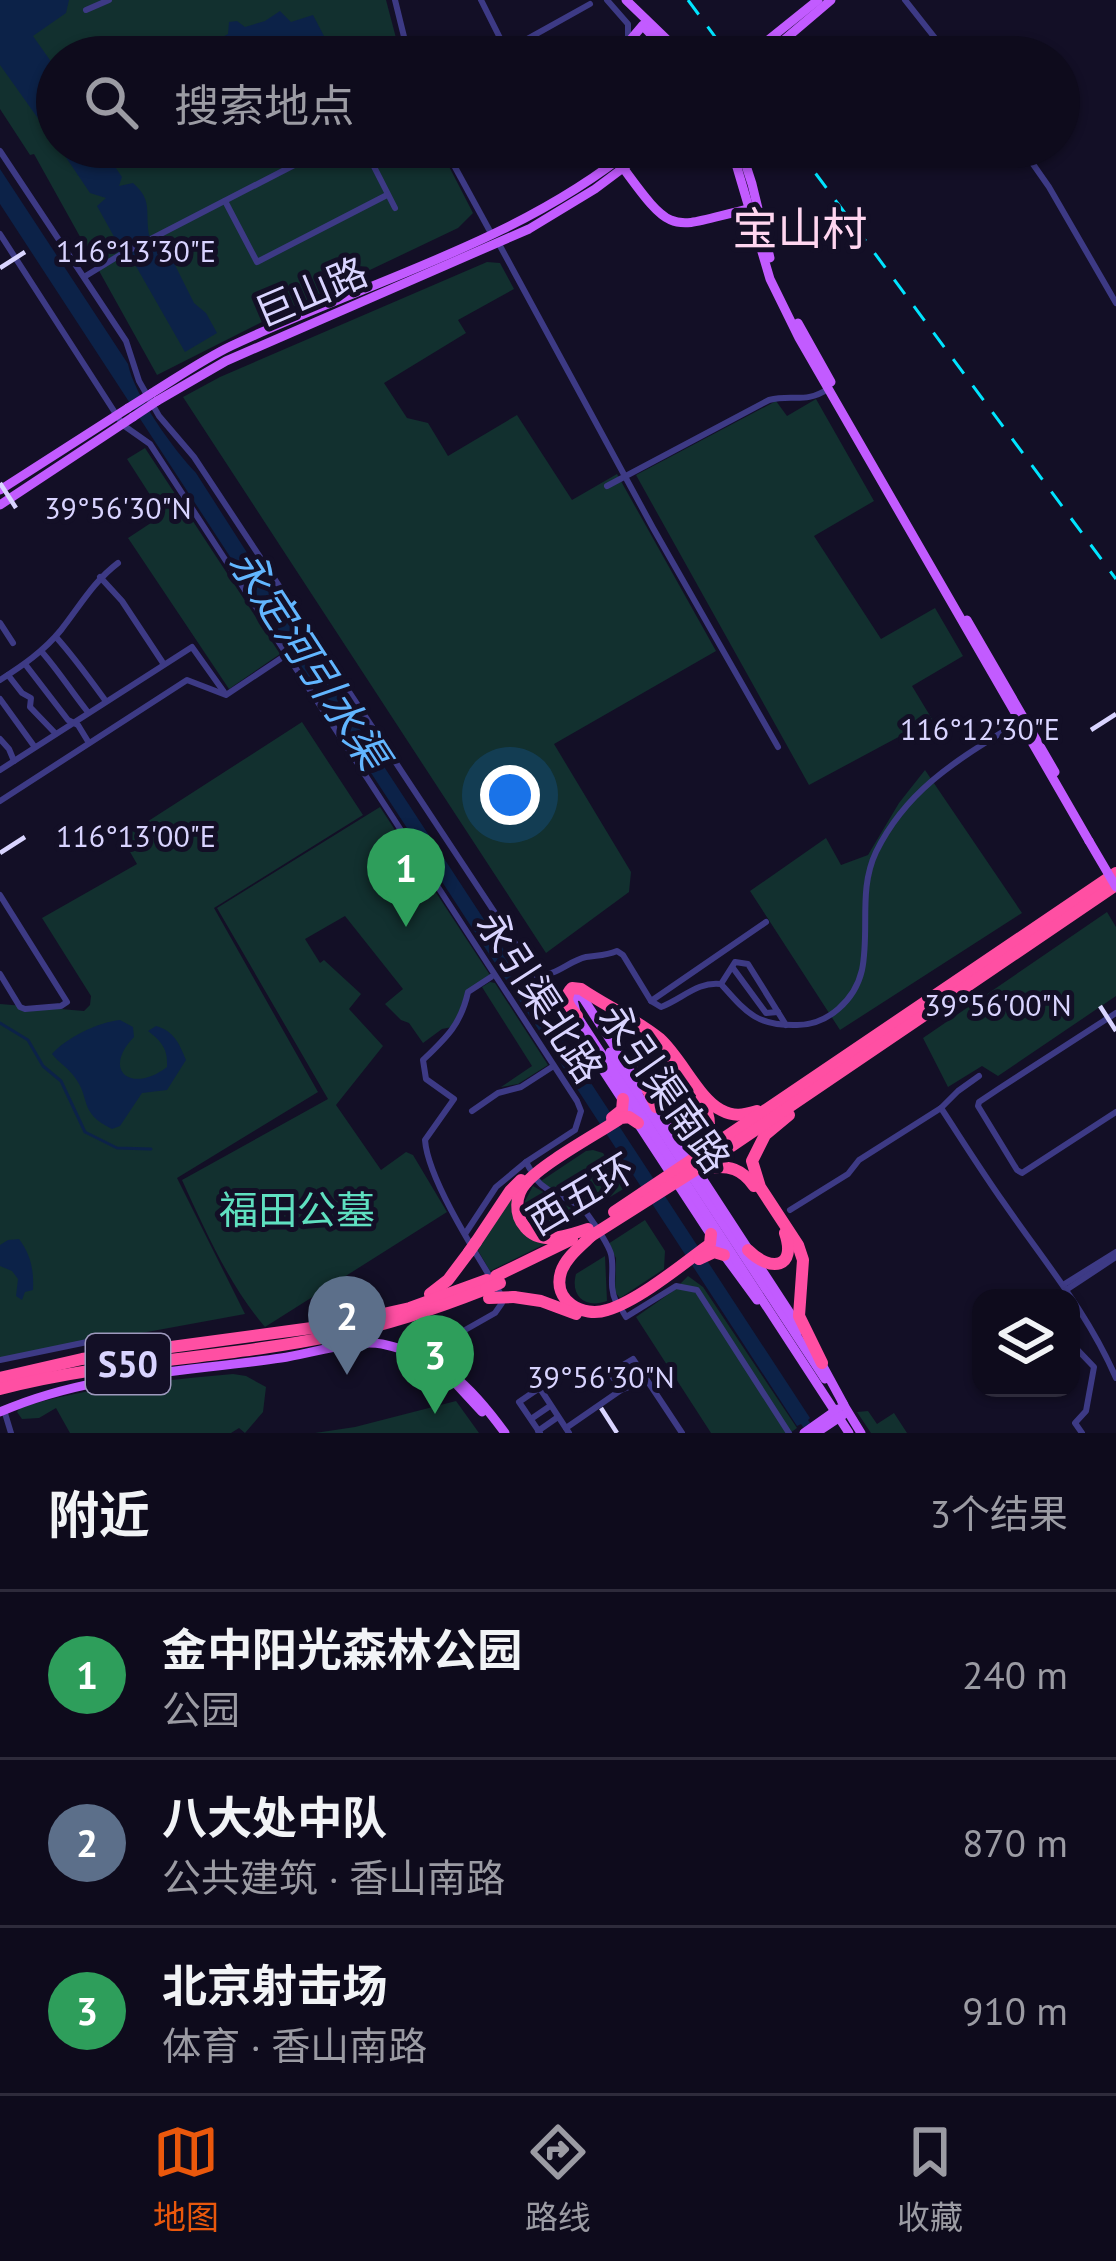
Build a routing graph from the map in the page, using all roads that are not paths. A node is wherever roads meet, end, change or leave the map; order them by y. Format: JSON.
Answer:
{"nodes":[{"id":1,"x":109,"y":0,"type":"edge"},
{"id":2,"x":395,"y":0,"type":"edge"},
{"id":3,"x":481,"y":0,"type":"edge"},
{"id":4,"x":607,"y":0,"type":"edge"},
{"id":5,"x":622,"y":0,"type":"edge"},
{"id":6,"x":818,"y":0,"type":"edge"},
{"id":7,"x":831,"y":0,"type":"edge"},
{"id":8,"x":905,"y":0,"type":"edge"},
{"id":9,"x":590,"y":4,"type":"dead end"},
{"id":10,"x":86,"y":10,"type":"dead end"},
{"id":11,"x":645,"y":24,"type":"junction"},
{"id":12,"x":404,"y":36,"type":"edge"},
{"id":13,"x":499,"y":36,"type":"edge"},
{"id":14,"x":533,"y":36,"type":"edge"},
{"id":15,"x":628,"y":36,"type":"edge"},
{"id":16,"x":634,"y":36,"type":"edge"},
{"id":17,"x":655,"y":36,"type":"edge"},
{"id":18,"x":660,"y":36,"type":"edge"},
{"id":19,"x":773,"y":36,"type":"edge"},
{"id":20,"x":789,"y":36,"type":"edge"},
{"id":21,"x":933,"y":36,"type":"edge"},
{"id":22,"x":0,"y":152,"type":"edge"},
{"id":23,"x":288,"y":168,"type":"edge"},
{"id":24,"x":374,"y":168,"type":"edge"},
{"id":25,"x":456,"y":168,"type":"edge"},
{"id":26,"x":609,"y":168,"type":"edge"},
{"id":27,"x":628,"y":168,"type":"edge"},
{"id":28,"x":742,"y":168,"type":"edge"},
{"id":29,"x":1036,"y":168,"type":"edge"},
{"id":30,"x":387,"y":194,"type":"junction"},
{"id":31,"x":225,"y":201,"type":"junction"},
{"id":32,"x":395,"y":208,"type":"dead end"},
{"id":33,"x":754,"y":208,"type":"junction"},
{"id":34,"x":0,"y":234,"type":"edge"},
{"id":35,"x":496,"y":239,"type":"junction"},
{"id":36,"x":84,"y":277,"type":"junction"},
{"id":37,"x":1115,"y":299,"type":"edge"},
{"id":38,"x":828,"y":389,"type":"junction"},
{"id":39,"x":120,"y":420,"type":"junction"},
{"id":40,"x":626,"y":476,"type":"junction"},
{"id":41,"x":608,"y":486,"type":"dead end"},
{"id":42,"x":0,"y":490,"type":"edge"},
{"id":43,"x":0,"y":505,"type":"edge"},
{"id":44,"x":118,"y":563,"type":"dead end"},
{"id":45,"x":100,"y":577,"type":"junction"},
{"id":46,"x":0,"y":623,"type":"edge"},
{"id":47,"x":56,"y":637,"type":"junction"},
{"id":48,"x":13,"y":643,"type":"dead end"},
{"id":49,"x":41,"y":651,"type":"junction"},
{"id":50,"x":286,"y":655,"type":"junction"},
{"id":51,"x":163,"y":663,"type":"junction"},
{"id":52,"x":25,"y":664,"type":"junction"},
{"id":53,"x":4,"y":677,"type":"edge"},
{"id":54,"x":226,"y":694,"type":"junction"},
{"id":55,"x":0,"y":699,"type":"edge"},
{"id":56,"x":106,"y":700,"type":"junction"},
{"id":57,"x":88,"y":711,"type":"junction"},
{"id":58,"x":72,"y":722,"type":"junction"},
{"id":59,"x":1009,"y":728,"type":"dead end"},
{"id":60,"x":55,"y":733,"type":"junction"},
{"id":61,"x":0,"y":739,"type":"edge"},
{"id":62,"x":89,"y":743,"type":"junction"},
{"id":63,"x":34,"y":746,"type":"junction"},
{"id":64,"x":778,"y":747,"type":"dead end"},
{"id":65,"x":14,"y":760,"type":"junction"},
{"id":66,"x":0,"y":770,"type":"edge"},
{"id":67,"x":0,"y":801,"type":"edge"},
{"id":68,"x":1092,"y":840,"type":"junction"},
{"id":69,"x":1116,"y":874,"type":"edge"},
{"id":70,"x":1116,"y":886,"type":"edge"},
{"id":71,"x":0,"y":895,"type":"edge"},
{"id":72,"x":766,"y":922,"type":"dead end"},
{"id":73,"x":733,"y":968,"type":"junction"},
{"id":74,"x":0,"y":974,"type":"edge"},
{"id":75,"x":491,"y":977,"type":"dead end"},
{"id":76,"x":721,"y":984,"type":"junction"},
{"id":77,"x":651,"y":1001,"type":"junction"},
{"id":78,"x":778,"y":1012,"type":"junction"},
{"id":79,"x":1116,"y":1013,"type":"edge"},
{"id":80,"x":577,"y":1016,"type":"junction"},
{"id":81,"x":786,"y":1025,"type":"junction"},
{"id":82,"x":587,"y":1033,"type":"junction"},
{"id":83,"x":553,"y":1066,"type":"junction"},
{"id":84,"x":980,"y":1076,"type":"dead end"},
{"id":85,"x":817,"y":1081,"type":"junction"},
{"id":86,"x":656,"y":1107,"type":"junction"},
{"id":87,"x":941,"y":1108,"type":"junction"},
{"id":88,"x":472,"y":1111,"type":"dead end"},
{"id":89,"x":627,"y":1112,"type":"junction"},
{"id":90,"x":1116,"y":1112,"type":"edge"},
{"id":91,"x":597,"y":1131,"type":"junction"},
{"id":92,"x":705,"y":1158,"type":"junction"},
{"id":93,"x":536,"y":1179,"type":"dead end"},
{"id":94,"x":790,"y":1210,"type":"dead end"},
{"id":95,"x":590,"y":1233,"type":"junction"},
{"id":96,"x":470,"y":1243,"type":"junction"},
{"id":97,"x":715,"y":1246,"type":"junction"},
{"id":98,"x":748,"y":1250,"type":"junction"},
{"id":99,"x":1116,"y":1254,"type":"edge"},
{"id":100,"x":685,"y":1266,"type":"junction"},
{"id":101,"x":491,"y":1285,"type":"junction"},
{"id":102,"x":1064,"y":1288,"type":"junction"},
{"id":103,"x":616,"y":1302,"type":"dead end"},
{"id":104,"x":410,"y":1308,"type":"junction"},
{"id":105,"x":623,"y":1312,"type":"dead end"},
{"id":106,"x":772,"y":1318,"type":"junction"},
{"id":107,"x":92,"y":1341,"type":"dead end"},
{"id":108,"x":275,"y":1346,"type":"junction"},
{"id":109,"x":258,"y":1348,"type":"junction"},
{"id":110,"x":1080,"y":1352,"type":"edge"},
{"id":111,"x":418,"y":1357,"type":"junction"},
{"id":112,"x":0,"y":1360,"type":"edge"},
{"id":113,"x":822,"y":1363,"type":"junction"},
{"id":114,"x":0,"y":1378,"type":"edge"},
{"id":115,"x":1116,"y":1378,"type":"edge"},
{"id":116,"x":646,"y":1380,"type":"junction"},
{"id":117,"x":0,"y":1389,"type":"edge"},
{"id":118,"x":621,"y":1390,"type":"junction"},
{"id":119,"x":550,"y":1406,"type":"junction"},
{"id":120,"x":841,"y":1411,"type":"junction"},
{"id":121,"x":1,"y":1412,"type":"edge"},
{"id":122,"x":558,"y":1417,"type":"junction"},
{"id":123,"x":531,"y":1419,"type":"junction"},
{"id":124,"x":818,"y":1428,"type":"edge"},
{"id":125,"x":567,"y":1430,"type":"edge"},
{"id":126,"x":539,"y":1432,"type":"edge"},
{"id":127,"x":11,"y":1433,"type":"edge"},
{"id":128,"x":501,"y":1433,"type":"edge"},
{"id":129,"x":682,"y":1433,"type":"edge"},
{"id":130,"x":789,"y":1433,"type":"edge"},
{"id":131,"x":803,"y":1433,"type":"edge"},
{"id":132,"x":849,"y":1433,"type":"edge"},
{"id":133,"x":861,"y":1433,"type":"edge"},
{"id":134,"x":1082,"y":1433,"type":"edge"}],
"edges":[{"from":1,"to":10,"type":"street"},
{"from":2,"to":12,"type":"street"},
{"from":3,"to":13,"type":"street"},
{"from":4,"to":15,"type":"street"},
{"from":5,"to":11,"type":"main road"},
{"from":6,"to":19,"type":"main road"},
{"from":7,"to":20,"type":"main road"},
{"from":8,"to":21,"type":"street"},
{"from":9,"to":14,"type":"street"},
{"from":11,"to":16,"type":"main road"},
{"from":11,"to":17,"type":"main road"},
{"from":11,"to":18,"type":"main road"},
{"from":22,"to":36,"type":"street"},
{"from":23,"to":31,"type":"street"},
{"from":24,"to":30,"type":"street"},
{"from":25,"to":35,"type":"street"},
{"from":26,"to":35,"type":"main road","name":"巨山路"},
{"from":27,"to":33,"type":"main road"},
{"from":28,"to":33,"type":"main road"},
{"from":29,"to":37,"type":"street"},
{"from":30,"to":31,"type":"street"},
{"from":30,"to":32,"type":"street"},
{"from":31,"to":36,"type":"street"},
{"from":33,"to":38,"type":"main road"},
{"from":33,"to":68,"type":"main road"},
{"from":34,"to":39,"type":"street","name":"永引渠北路"},
{"from":35,"to":39,"type":"main road","name":"巨山路","bridge":true},
{"from":35,"to":40,"type":"street"},
{"from":36,"to":77,"type":"street"},
{"from":38,"to":40,"type":"street"},
{"from":38,"to":68,"type":"main road"},
{"from":39,"to":42,"type":"main road","name":"巨山路"},
{"from":39,"to":43,"type":"main road","name":"巨山路"},
{"from":39,"to":50,"type":"street","name":"永引渠北路"},
{"from":40,"to":41,"type":"street"},
{"from":40,"to":64,"type":"street"},
{"from":44,"to":45,"type":"street"},
{"from":45,"to":47,"type":"street"},
{"from":45,"to":51,"type":"street"},
{"from":46,"to":48,"type":"street"},
{"from":47,"to":49,"type":"street"},
{"from":47,"to":56,"type":"street"},
{"from":49,"to":52,"type":"street"},
{"from":49,"to":57,"type":"street"},
{"from":50,"to":54,"type":"street"},
{"from":50,"to":83,"type":"street","name":"永引渠北路"},
{"from":51,"to":54,"type":"street"},
{"from":51,"to":56,"type":"street"},
{"from":52,"to":53,"type":"street"},
{"from":52,"to":58,"type":"street"},
{"from":53,"to":60,"type":"street"},
{"from":54,"to":62,"type":"street"},
{"from":55,"to":63,"type":"street"},
{"from":56,"to":57,"type":"street"},
{"from":57,"to":58,"type":"street"},
{"from":58,"to":60,"type":"street"},
{"from":58,"to":62,"type":"street"},
{"from":59,"to":81,"type":"street"},
{"from":60,"to":63,"type":"street"},
{"from":61,"to":65,"type":"street"},
{"from":62,"to":67,"type":"street"},
{"from":63,"to":65,"type":"street"},
{"from":65,"to":66,"type":"street"},
{"from":68,"to":69,"type":"main road","bridge":true},
{"from":68,"to":70,"type":"main road","bridge":true},
{"from":69,"to":85,"type":"highway","name":"西五环","number":"S50"},
{"from":70,"to":85,"type":"highway","name":"西五环","number":"S50"},
{"from":71,"to":74,"type":"street"},
{"from":72,"to":77,"type":"street"},
{"from":73,"to":76,"type":"street"},
{"from":73,"to":78,"type":"street"},
{"from":73,"to":78,"type":"street"},
{"from":75,"to":96,"type":"street"},
{"from":76,"to":77,"type":"street"},
{"from":76,"to":81,"type":"street"},
{"from":78,"to":81,"type":"street"},
{"from":79,"to":90,"type":"street"},
{"from":80,"to":82,"type":"main road","name":"永引渠南路"},
{"from":80,"to":85,"type":"highway"},
{"from":80,"to":86,"type":"main road"},
{"from":80,"to":120,"type":"main road","name":"永引渠南路"},
{"from":82,"to":89,"type":"main road"},
{"from":82,"to":106,"type":"main road","name":"永引渠南路"},
{"from":83,"to":88,"type":"street"},
{"from":83,"to":96,"type":"street","name":"永引渠北路"},
{"from":84,"to":87,"type":"street"},
{"from":85,"to":92,"type":"highway","name":"西五环","number":"S50"},
{"from":85,"to":113,"type":"highway"},
{"from":86,"to":92,"type":"highway"},
{"from":86,"to":98,"type":"main road"},
{"from":87,"to":94,"type":"street"},
{"from":87,"to":102,"type":"street"},
{"from":89,"to":91,"type":"highway"},
{"from":89,"to":97,"type":"main road"},
{"from":91,"to":95,"type":"highway"},
{"from":91,"to":96,"type":"highway"},
{"from":92,"to":95,"type":"highway","name":"西五环","number":"S50","bridge":true},
{"from":92,"to":98,"type":"highway"},
{"from":93,"to":103,"type":"street"},
{"from":95,"to":100,"type":"highway"},
{"from":95,"to":101,"type":"highway","name":"西五环","number":"S50"},
{"from":96,"to":104,"type":"highway"},
{"from":96,"to":111,"type":"street"},
{"from":97,"to":100,"type":"highway"},
{"from":97,"to":106,"type":"main road"},
{"from":98,"to":113,"type":"main road"},
{"from":99,"to":102,"type":"street"},
{"from":100,"to":101,"type":"highway","bridge":true},
{"from":101,"to":104,"type":"highway","name":"西五环","number":"S50"},
{"from":101,"to":108,"type":"highway","name":"西五环","number":"S50"},
{"from":102,"to":115,"type":"street"},
{"from":104,"to":108,"type":"highway","name":"西五环","number":"S50"},
{"from":105,"to":130,"type":"street"},
{"from":106,"to":120,"type":"main road","name":"永引渠南路"},
{"from":107,"to":112,"type":"street"},
{"from":108,"to":109,"type":"highway","name":"西五环","number":"S50"},
{"from":108,"to":111,"type":"main road"},
{"from":109,"to":114,"type":"highway","name":"西五环","number":"S50"},
{"from":109,"to":117,"type":"highway","name":"西五环","number":"S50"},
{"from":109,"to":121,"type":"main road"},
{"from":110,"to":134,"type":"street"},
{"from":111,"to":128,"type":"main road"},
{"from":113,"to":120,"type":"main road"},
{"from":116,"to":118,"type":"street"},
{"from":116,"to":118,"type":"street"},
{"from":116,"to":129,"type":"street"},
{"from":118,"to":125,"type":"street"},
{"from":119,"to":122,"type":"street"},
{"from":119,"to":123,"type":"street"},
{"from":119,"to":123,"type":"street"},
{"from":120,"to":124,"type":"main road"},
{"from":120,"to":132,"type":"main road","name":"永引渠南路"},
{"from":120,"to":133,"type":"main road","name":"永引渠南路"},
{"from":121,"to":127,"type":"street"},
{"from":122,"to":125,"type":"street"},
{"from":122,"to":126,"type":"street"},
{"from":123,"to":126,"type":"street"},
{"from":124,"to":131,"type":"main road"}]}
